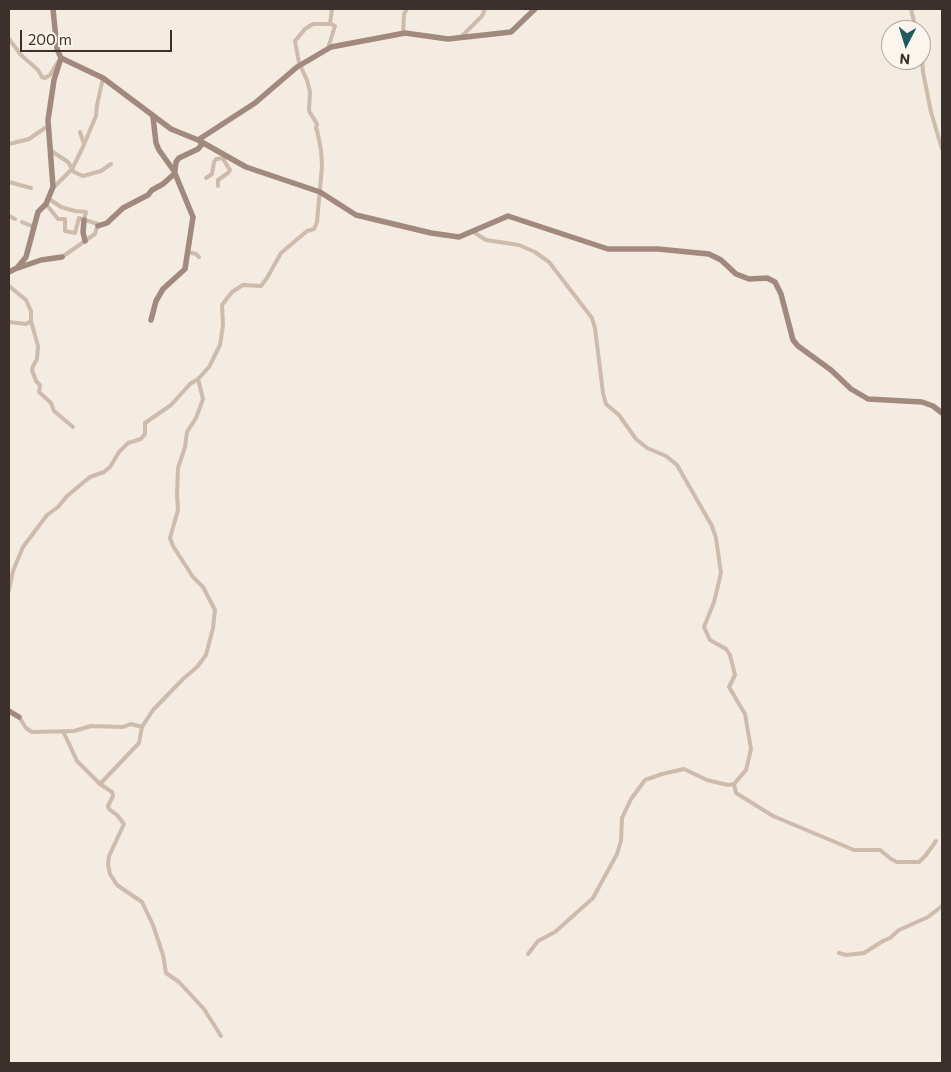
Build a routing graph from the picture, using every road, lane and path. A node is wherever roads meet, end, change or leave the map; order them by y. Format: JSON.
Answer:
{"nodes":[{"id":1,"x":53,"y":9,"type":"edge"},
{"id":2,"x":332,"y":9,"type":"edge"},
{"id":3,"x":407,"y":9,"type":"edge"},
{"id":4,"x":485,"y":9,"type":"edge"},
{"id":5,"x":535,"y":9,"type":"edge"},
{"id":6,"x":330,"y":24,"type":"junction"},
{"id":7,"x":403,"y":34,"type":"junction"},
{"id":8,"x":461,"y":37,"type":"junction"},
{"id":9,"x":9,"y":39,"type":"edge"},
{"id":10,"x":331,"y":47,"type":"junction"},
{"id":11,"x":61,"y":58,"type":"junction"},
{"id":12,"x":300,"y":64,"type":"junction"},
{"id":13,"x":923,"y":70,"type":"edge"},
{"id":14,"x":103,"y":78,"type":"junction"},
{"id":15,"x":152,"y":117,"type":"junction"},
{"id":16,"x":48,"y":126,"type":"junction"},
{"id":17,"x":80,"y":132,"type":"dead end"},
{"id":18,"x":201,"y":142,"type":"junction"},
{"id":19,"x":9,"y":144,"type":"edge"},
{"id":20,"x":84,"y":146,"type":"junction"},
{"id":21,"x":942,"y":149,"type":"edge"},
{"id":22,"x":50,"y":150,"type":"junction"},
{"id":23,"x":225,"y":158,"type":"junction"},
{"id":24,"x":111,"y":164,"type":"dead end"},
{"id":25,"x":72,"y":169,"type":"junction"},
{"id":26,"x":174,"y":173,"type":"junction"},
{"id":27,"x":206,"y":178,"type":"dead end"},
{"id":28,"x":9,"y":182,"type":"edge"},
{"id":29,"x":218,"y":186,"type":"dead end"},
{"id":30,"x":31,"y":188,"type":"dead end"},
{"id":31,"x":53,"y":188,"type":"junction"},
{"id":32,"x":320,"y":192,"type":"junction"},
{"id":33,"x":47,"y":202,"type":"junction"},
{"id":34,"x":9,"y":216,"type":"edge"},
{"id":35,"x":15,"y":220,"type":"dead end"},
{"id":36,"x":84,"y":220,"type":"junction"},
{"id":37,"x":22,"y":222,"type":"dead end"},
{"id":38,"x":98,"y":226,"type":"junction"},
{"id":39,"x":35,"y":228,"type":"junction"},
{"id":40,"x":471,"y":230,"type":"junction"},
{"id":41,"x":85,"y":241,"type":"junction"},
{"id":42,"x":188,"y":252,"type":"junction"},
{"id":43,"x":62,"y":257,"type":"joint"},
{"id":44,"x":199,"y":257,"type":"dead end"},
{"id":45,"x":17,"y":268,"type":"junction"},
{"id":46,"x":9,"y":272,"type":"edge"},
{"id":47,"x":9,"y":286,"type":"edge"},
{"id":48,"x":150,"y":320,"type":"dead end"},
{"id":49,"x":31,"y":321,"type":"junction"},
{"id":50,"x":9,"y":322,"type":"edge"},
{"id":51,"x":198,"y":379,"type":"junction"},
{"id":52,"x":942,"y":413,"type":"edge"},
{"id":53,"x":73,"y":427,"type":"dead end"},
{"id":54,"x":9,"y":590,"type":"edge"},
{"id":55,"x":9,"y":711,"type":"edge"},
{"id":56,"x":18,"y":717,"type":"joint"},
{"id":57,"x":142,"y":727,"type":"junction"},
{"id":58,"x":63,"y":731,"type":"junction"},
{"id":59,"x":100,"y":784,"type":"junction"},
{"id":60,"x":734,"y":784,"type":"junction"},
{"id":61,"x":936,"y":841,"type":"dead end"},
{"id":62,"x":942,"y":906,"type":"edge"},
{"id":63,"x":839,"y":953,"type":"dead end"},
{"id":64,"x":528,"y":954,"type":"dead end"},
{"id":65,"x":221,"y":1036,"type":"dead end"}],
"edges":[{"from":1,"to":11,"type":"street"},
{"from":2,"to":6,"type":"street"},
{"from":3,"to":7,"type":"street"},
{"from":4,"to":8,"type":"street"},
{"from":5,"to":8,"type":"street"},
{"from":6,"to":10,"type":"street"},
{"from":6,"to":12,"type":"street"},
{"from":7,"to":8,"type":"street"},
{"from":7,"to":10,"type":"street"},
{"from":9,"to":11,"type":"street"},
{"from":10,"to":12,"type":"street"},
{"from":11,"to":14,"type":"street"},
{"from":11,"to":16,"type":"street"},
{"from":12,"to":18,"type":"street"},
{"from":12,"to":32,"type":"street"},
{"from":13,"to":21,"type":"street"},
{"from":14,"to":15,"type":"street"},
{"from":14,"to":20,"type":"street"},
{"from":15,"to":18,"type":"street"},
{"from":15,"to":26,"type":"street"},
{"from":16,"to":19,"type":"street"},
{"from":16,"to":22,"type":"street"},
{"from":17,"to":20,"type":"street"},
{"from":18,"to":23,"type":"street"},
{"from":18,"to":26,"type":"street"},
{"from":20,"to":25,"type":"street"},
{"from":22,"to":25,"type":"street"},
{"from":22,"to":31,"type":"street"},
{"from":23,"to":27,"type":"street"},
{"from":23,"to":29,"type":"street"},
{"from":23,"to":32,"type":"street"},
{"from":24,"to":25,"type":"street"},
{"from":25,"to":31,"type":"street"},
{"from":26,"to":38,"type":"street"},
{"from":26,"to":42,"type":"street"},
{"from":28,"to":30,"type":"street"},
{"from":31,"to":33,"type":"street"},
{"from":32,"to":40,"type":"street"},
{"from":32,"to":51,"type":"street"},
{"from":33,"to":36,"type":"street"},
{"from":33,"to":36,"type":"street"},
{"from":33,"to":39,"type":"street"},
{"from":34,"to":35,"type":"street"},
{"from":36,"to":38,"type":"street"},
{"from":36,"to":41,"type":"street"},
{"from":37,"to":39,"type":"street"},
{"from":38,"to":41,"type":"street"},
{"from":39,"to":45,"type":"street"},
{"from":40,"to":52,"type":"street"},
{"from":40,"to":60,"type":"street"},
{"from":41,"to":43,"type":"street"},
{"from":42,"to":44,"type":"street"},
{"from":42,"to":48,"type":"street"},
{"from":43,"to":45,"type":"street"},
{"from":45,"to":46,"type":"street"},
{"from":47,"to":49,"type":"street"},
{"from":49,"to":50,"type":"street"},
{"from":49,"to":53,"type":"street"},
{"from":51,"to":54,"type":"street"},
{"from":51,"to":57,"type":"street"},
{"from":55,"to":56,"type":"street"},
{"from":56,"to":58,"type":"street"},
{"from":57,"to":58,"type":"street"},
{"from":57,"to":59,"type":"street"},
{"from":58,"to":59,"type":"street"},
{"from":59,"to":65,"type":"street"},
{"from":60,"to":61,"type":"street"},
{"from":60,"to":64,"type":"street"},
{"from":62,"to":63,"type":"street"}]}
